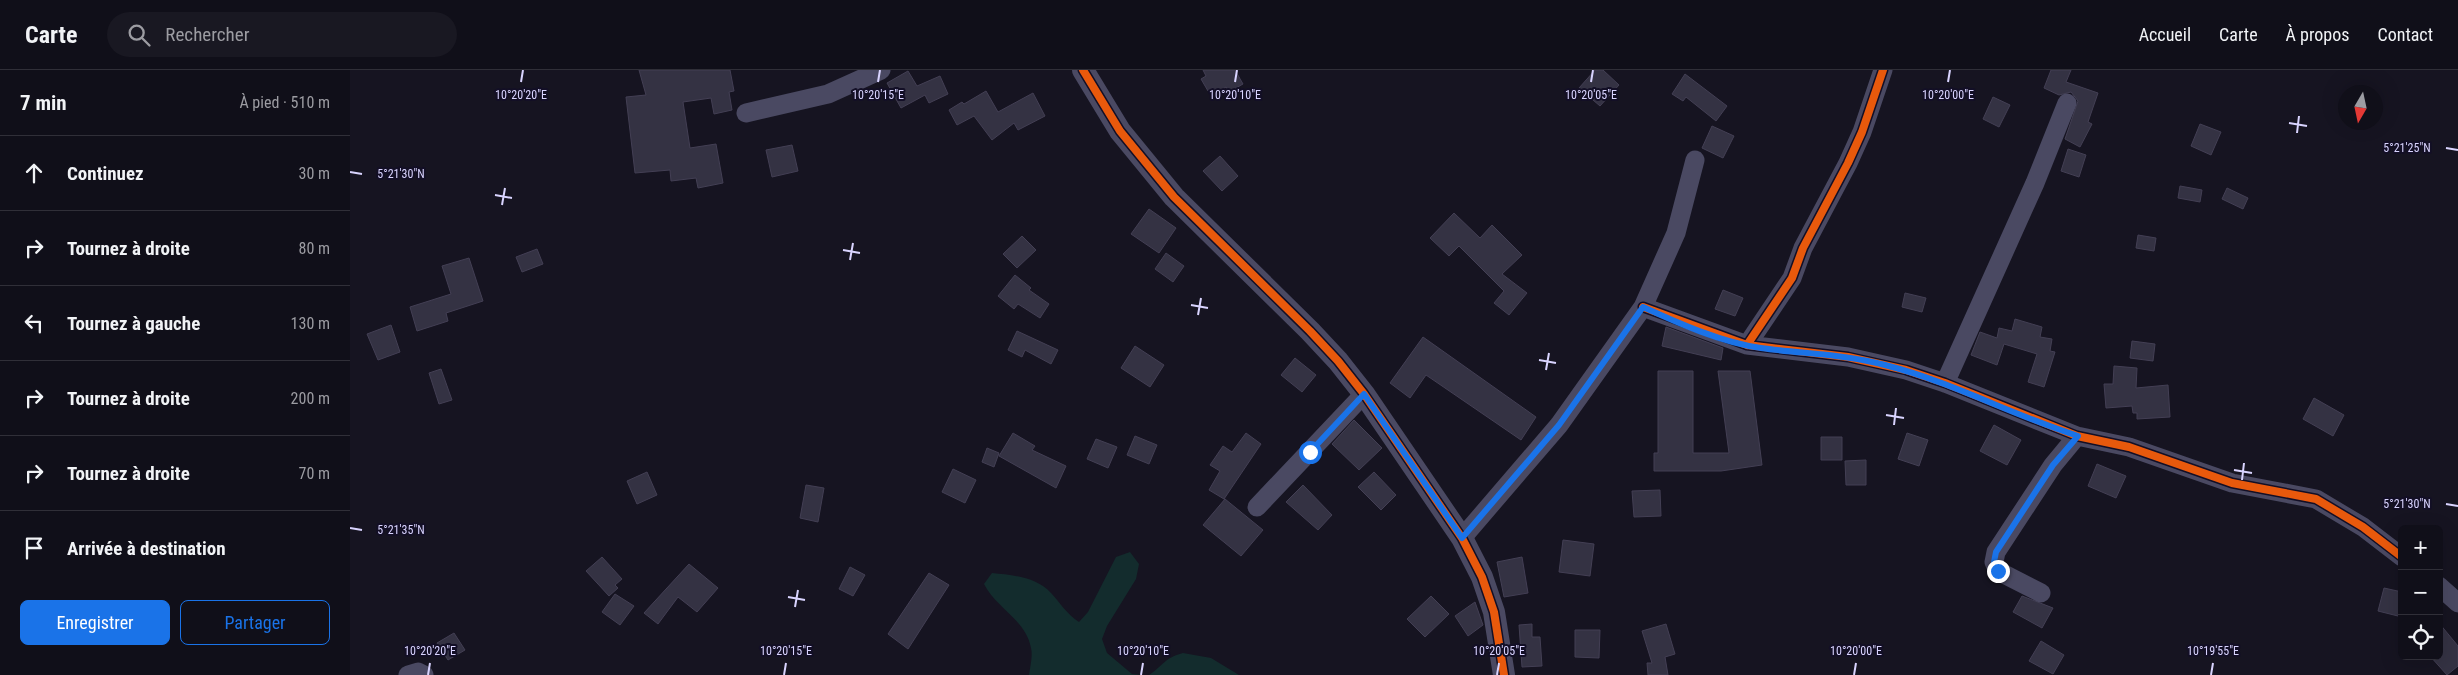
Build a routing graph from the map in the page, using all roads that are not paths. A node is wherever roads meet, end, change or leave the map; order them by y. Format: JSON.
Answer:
{"nodes":[{"id":1,"x":881,"y":70,"type":"edge"},
{"id":2,"x":1083,"y":70,"type":"edge"},
{"id":3,"x":1883,"y":70,"type":"edge"},
{"id":4,"x":2067,"y":103,"type":"dead end"},
{"id":5,"x":746,"y":112,"type":"dead end"},
{"id":6,"x":1696,"y":160,"type":"dead end"},
{"id":7,"x":1643,"y":307,"type":"junction"},
{"id":8,"x":1748,"y":346,"type":"junction"},
{"id":9,"x":1945,"y":383,"type":"junction"},
{"id":10,"x":1364,"y":394,"type":"junction"},
{"id":11,"x":2078,"y":436,"type":"junction"},
{"id":12,"x":1257,"y":507,"type":"dead end"},
{"id":13,"x":1462,"y":538,"type":"junction"},
{"id":14,"x":2398,"y":554,"type":"edge"},
{"id":15,"x":2443,"y":590,"type":"edge"},
{"id":16,"x":2040,"y":593,"type":"dead end"},
{"id":17,"x":2458,"y":603,"type":"edge"},
{"id":18,"x":408,"y":675,"type":"edge"},
{"id":19,"x":424,"y":675,"type":"edge"},
{"id":20,"x":1504,"y":675,"type":"edge"}],
"edges":[{"from":1,"to":5,"type":"street"},
{"from":2,"to":10,"type":"street"},
{"from":3,"to":8,"type":"street"},
{"from":4,"to":9,"type":"street"},
{"from":6,"to":7,"type":"street"},
{"from":7,"to":8,"type":"street"},
{"from":7,"to":13,"type":"street"},
{"from":8,"to":9,"type":"street"},
{"from":9,"to":11,"type":"street"},
{"from":10,"to":12,"type":"street"},
{"from":10,"to":13,"type":"street"},
{"from":11,"to":14,"type":"street"},
{"from":11,"to":16,"type":"street"},
{"from":13,"to":20,"type":"street"},
{"from":15,"to":17,"type":"street"},
{"from":18,"to":19,"type":"street"}]}
